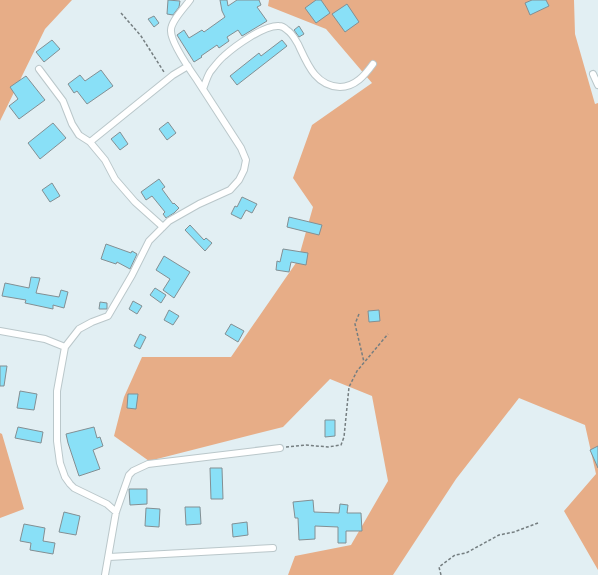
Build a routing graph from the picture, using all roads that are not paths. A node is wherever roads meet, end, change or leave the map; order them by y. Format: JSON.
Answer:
{"nodes":[{"id":1,"x":190,"y":0,"type":"edge"},
{"id":2,"x":373,"y":64,"type":"dead end"},
{"id":3,"x":188,"y":66,"type":"junction"},
{"id":4,"x":39,"y":69,"type":"dead end"},
{"id":5,"x":593,"y":74,"type":"dead end"},
{"id":6,"x":598,"y":85,"type":"edge"},
{"id":7,"x":203,"y":89,"type":"junction"},
{"id":8,"x":90,"y":142,"type":"junction"},
{"id":9,"x":163,"y":227,"type":"junction"},
{"id":10,"x":0,"y":331,"type":"edge"},
{"id":11,"x":65,"y":347,"type":"junction"},
{"id":12,"x":280,"y":448,"type":"road end"},
{"id":13,"x":116,"y":512,"type":"junction"},
{"id":14,"x":273,"y":548,"type":"dead end"},
{"id":15,"x":109,"y":557,"type":"junction"},
{"id":16,"x":105,"y":575,"type":"edge"}],
"edges":[{"from":1,"to":3,"type":"street"},
{"from":2,"to":7,"type":"street"},
{"from":3,"to":7,"type":"street"},
{"from":3,"to":8,"type":"street"},
{"from":4,"to":8,"type":"street"},
{"from":5,"to":6,"type":"street"},
{"from":7,"to":9,"type":"street"},
{"from":8,"to":9,"type":"street"},
{"from":9,"to":11,"type":"street"},
{"from":10,"to":11,"type":"street"},
{"from":11,"to":13,"type":"street"},
{"from":12,"to":13,"type":"street"},
{"from":13,"to":15,"type":"street"},
{"from":14,"to":15,"type":"street"},
{"from":15,"to":16,"type":"street"}]}
